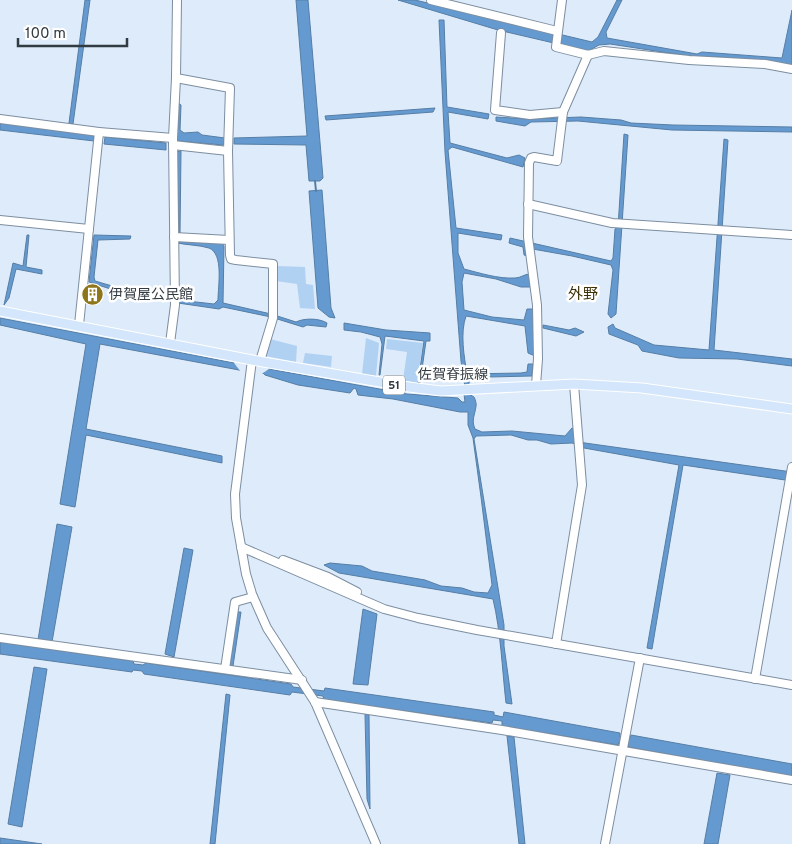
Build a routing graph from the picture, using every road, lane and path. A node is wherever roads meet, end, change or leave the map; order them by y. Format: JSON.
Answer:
{"nodes":[{"id":1,"x":177,"y":0,"type":"edge"},
{"id":2,"x":432,"y":0,"type":"edge"},
{"id":3,"x":562,"y":0,"type":"edge"},
{"id":4,"x":557,"y":30,"type":"junction"},
{"id":5,"x":500,"y":33,"type":"dead end"},
{"id":6,"x":588,"y":55,"type":"junction"},
{"id":7,"x":792,"y":69,"type":"edge"},
{"id":8,"x":176,"y":78,"type":"junction"},
{"id":9,"x":563,"y":112,"type":"junction"},
{"id":10,"x":0,"y":119,"type":"edge"},
{"id":11,"x":99,"y":137,"type":"junction"},
{"id":12,"x":176,"y":143,"type":"junction"},
{"id":13,"x":228,"y":148,"type":"junction"},
{"id":14,"x":528,"y":204,"type":"junction"},
{"id":15,"x":0,"y":220,"type":"edge"},
{"id":16,"x":89,"y":229,"type":"junction"},
{"id":17,"x":792,"y":235,"type":"edge"},
{"id":18,"x":177,"y":237,"type":"junction"},
{"id":19,"x":229,"y":240,"type":"junction"},
{"id":20,"x":0,"y":311,"type":"edge"},
{"id":21,"x":79,"y":325,"type":"junction"},
{"id":22,"x":170,"y":343,"type":"junction"},
{"id":23,"x":253,"y":365,"type":"junction"},
{"id":24,"x":574,"y":384,"type":"junction"},
{"id":25,"x":536,"y":385,"type":"junction"},
{"id":26,"x":792,"y":409,"type":"edge"},
{"id":27,"x":792,"y":467,"type":"edge"},
{"id":28,"x":792,"y":471,"type":"edge"},
{"id":29,"x":240,"y":547,"type":"junction"},
{"id":30,"x":253,"y":597,"type":"junction"},
{"id":31,"x":0,"y":638,"type":"edge"},
{"id":32,"x":556,"y":644,"type":"junction"},
{"id":33,"x":640,"y":658,"type":"junction"},
{"id":34,"x":225,"y":669,"type":"junction"},
{"id":35,"x":755,"y":679,"type":"junction"},
{"id":36,"x":304,"y":684,"type":"junction"},
{"id":37,"x":792,"y":685,"type":"edge"},
{"id":38,"x":313,"y":699,"type":"junction"},
{"id":39,"x":622,"y":752,"type":"junction"},
{"id":40,"x":792,"y":780,"type":"edge"},
{"id":41,"x":376,"y":844,"type":"edge"},
{"id":42,"x":605,"y":844,"type":"edge"}],
"edges":[{"from":1,"to":8,"type":"street"},
{"from":2,"to":4,"type":"street"},
{"from":3,"to":4,"type":"street"},
{"from":4,"to":6,"type":"street"},
{"from":5,"to":9,"type":"street"},
{"from":6,"to":7,"type":"street"},
{"from":6,"to":9,"type":"street"},
{"from":8,"to":12,"type":"street"},
{"from":8,"to":13,"type":"street"},
{"from":9,"to":14,"type":"street"},
{"from":10,"to":11,"type":"street"},
{"from":11,"to":12,"type":"street"},
{"from":11,"to":16,"type":"street"},
{"from":12,"to":13,"type":"street"},
{"from":12,"to":18,"type":"street"},
{"from":13,"to":19,"type":"street"},
{"from":14,"to":17,"type":"street"},
{"from":14,"to":25,"type":"street"},
{"from":15,"to":16,"type":"street"},
{"from":16,"to":21,"type":"street"},
{"from":18,"to":19,"type":"street"},
{"from":18,"to":22,"type":"street"},
{"from":19,"to":23,"type":"street"},
{"from":20,"to":21,"type":"main road","name":"佐賀脊振線","number":"51"},
{"from":21,"to":22,"type":"main road","name":"佐賀脊振線","number":"51"},
{"from":22,"to":23,"type":"main road","name":"佐賀脊振線","number":"51"},
{"from":23,"to":25,"type":"main road","name":"佐賀脊振線","number":"51"},
{"from":23,"to":29,"type":"street"},
{"from":24,"to":25,"type":"main road","name":"佐賀脊振線","number":"51"},
{"from":24,"to":26,"type":"main road","name":"佐賀脊振線","number":"51"},
{"from":24,"to":32,"type":"street"},
{"from":27,"to":28,"type":"street"},
{"from":28,"to":35,"type":"street"},
{"from":29,"to":30,"type":"street"},
{"from":29,"to":32,"type":"street"},
{"from":30,"to":34,"type":"street"},
{"from":30,"to":36,"type":"street"},
{"from":31,"to":34,"type":"street"},
{"from":32,"to":33,"type":"street"},
{"from":33,"to":35,"type":"street"},
{"from":33,"to":39,"type":"street"},
{"from":34,"to":36,"type":"street"},
{"from":35,"to":37,"type":"street"},
{"from":36,"to":38,"type":"street"},
{"from":38,"to":39,"type":"street"},
{"from":38,"to":41,"type":"street"},
{"from":39,"to":40,"type":"street"},
{"from":39,"to":42,"type":"street"}]}
